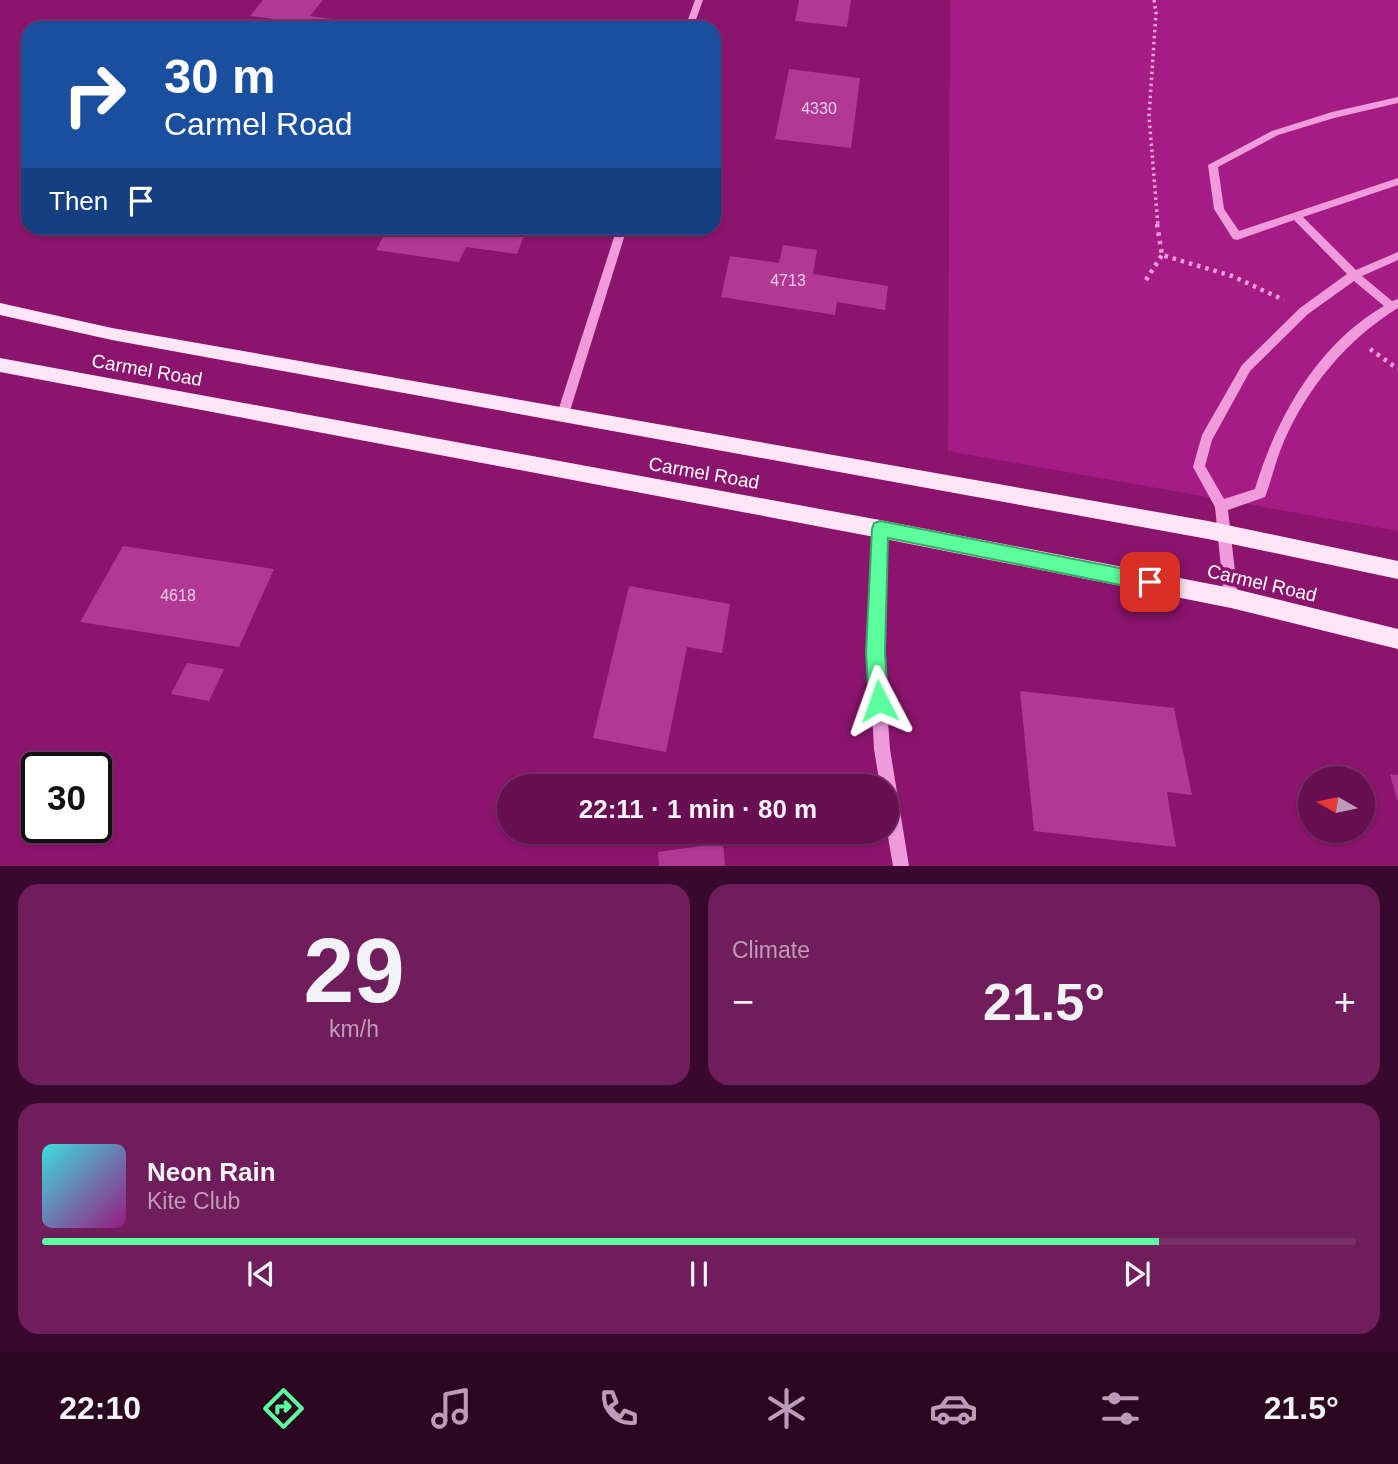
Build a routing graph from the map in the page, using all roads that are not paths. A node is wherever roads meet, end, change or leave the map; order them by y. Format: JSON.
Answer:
{"nodes":[{"id":1,"x":699,"y":0,"type":"edge"},
{"id":2,"x":692,"y":21,"type":"edge"},
{"id":3,"x":1398,"y":100,"type":"edge"},
{"id":4,"x":1398,"y":181,"type":"edge"},
{"id":5,"x":1296,"y":216,"type":"junction"},
{"id":6,"x":620,"y":235,"type":"edge"},
{"id":7,"x":1398,"y":256,"type":"edge"},
{"id":8,"x":1354,"y":275,"type":"junction"},
{"id":9,"x":1395,"y":305,"type":"edge"},
{"id":10,"x":0,"y":309,"type":"edge"},
{"id":11,"x":0,"y":365,"type":"edge"},
{"id":12,"x":563,"y":414,"type":"junction"},
{"id":13,"x":1221,"y":506,"type":"junction"},
{"id":14,"x":880,"y":529,"type":"junction"},
{"id":15,"x":1224,"y":533,"type":"junction"},
{"id":16,"x":1398,"y":570,"type":"edge"},
{"id":17,"x":1231,"y":598,"type":"junction"},
{"id":18,"x":1398,"y":639,"type":"edge"},
{"id":19,"x":901,"y":866,"type":"edge"}],
"edges":[{"from":1,"to":2,"type":"street"},
{"from":3,"to":5,"type":"lane"},
{"from":4,"to":5,"type":"street"},
{"from":5,"to":8,"type":"street"},
{"from":6,"to":12,"type":"street"},
{"from":7,"to":8,"type":"street"},
{"from":8,"to":9,"type":"street"},
{"from":8,"to":13,"type":"street"},
{"from":9,"to":13,"type":"street"},
{"from":10,"to":12,"type":"main road","name":"Carmel Road"},
{"from":11,"to":14,"type":"main road","name":"Carmel Road"},
{"from":12,"to":15,"type":"main road","name":"Carmel Road"},
{"from":13,"to":15,"type":"street"},
{"from":14,"to":17,"type":"main road","name":"Carmel Road"},
{"from":14,"to":19,"type":"street"},
{"from":15,"to":16,"type":"main road","name":"Carmel Road"},
{"from":15,"to":17,"type":"street"},
{"from":17,"to":18,"type":"main road","name":"Carmel Road"}]}
